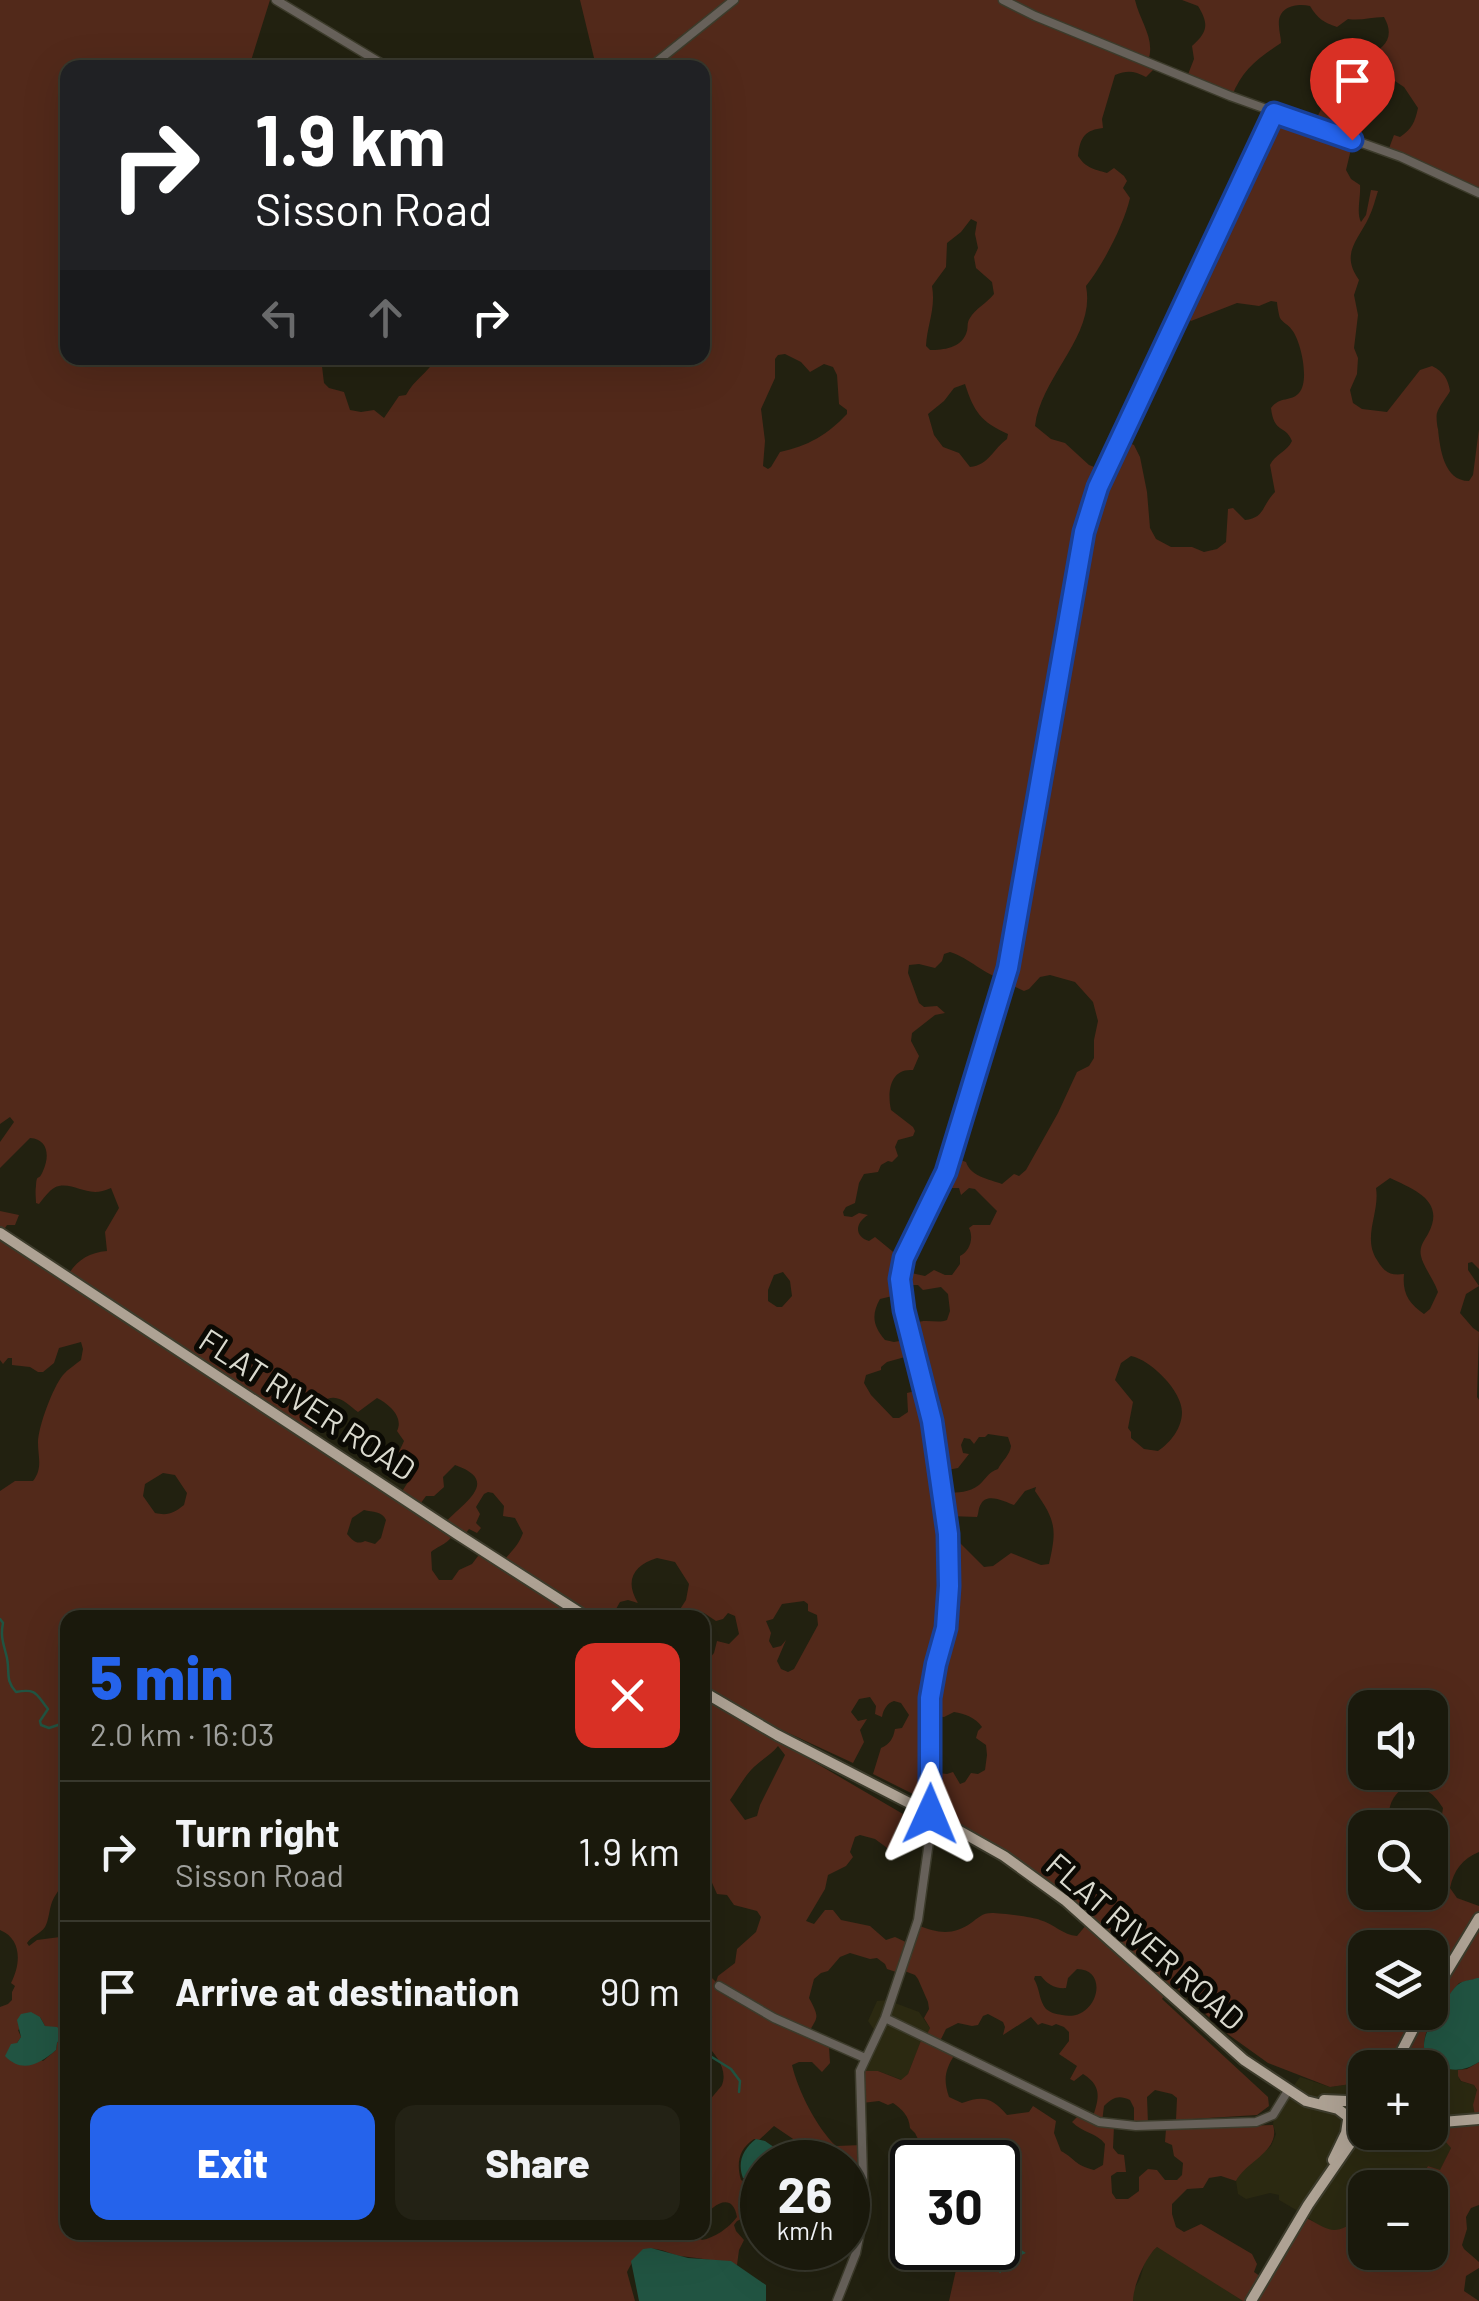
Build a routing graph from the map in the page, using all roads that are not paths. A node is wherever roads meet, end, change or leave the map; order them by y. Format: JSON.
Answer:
{"nodes":[{"id":1,"x":276,"y":0,"type":"edge"},
{"id":2,"x":734,"y":0,"type":"edge"},
{"id":3,"x":1003,"y":0,"type":"edge"},
{"id":4,"x":376,"y":60,"type":"edge"},
{"id":5,"x":659,"y":60,"type":"edge"},
{"id":6,"x":1274,"y":113,"type":"junction"},
{"id":7,"x":1479,"y":193,"type":"edge"},
{"id":8,"x":0,"y":1233,"type":"edge"},
{"id":9,"x":575,"y":1610,"type":"edge"},
{"id":10,"x":710,"y":1695,"type":"edge"},
{"id":11,"x":930,"y":1814,"type":"junction"},
{"id":12,"x":1479,"y":1918,"type":"edge"},
{"id":13,"x":1448,"y":1969,"type":"edge"},
{"id":14,"x":718,"y":1986,"type":"dead end"},
{"id":15,"x":885,"y":2018,"type":"junction"},
{"id":16,"x":865,"y":2058,"type":"junction"},
{"id":17,"x":1289,"y":2089,"type":"junction"},
{"id":18,"x":1348,"y":2098,"type":"edge"},
{"id":19,"x":1348,"y":2118,"type":"joint"},
{"id":20,"x":1479,"y":2119,"type":"edge"},
{"id":21,"x":1448,"y":2122,"type":"edge"},
{"id":22,"x":1348,"y":2147,"type":"edge"},
{"id":23,"x":1319,"y":2188,"type":"junction"},
{"id":24,"x":837,"y":2301,"type":"edge"},
{"id":25,"x":1251,"y":2301,"type":"edge"}],
"edges":[{"from":1,"to":4,"type":"street"},
{"from":2,"to":5,"type":"street"},
{"from":3,"to":6,"type":"street"},
{"from":6,"to":7,"type":"street"},
{"from":6,"to":11,"type":"street"},
{"from":8,"to":9,"type":"main road","name":"FLAT RIVER ROAD"},
{"from":10,"to":11,"type":"main road","name":"FLAT RIVER ROAD"},
{"from":11,"to":15,"type":"street"},
{"from":11,"to":17,"type":"main road","name":"FLAT RIVER ROAD"},
{"from":12,"to":13,"type":"main road"},
{"from":14,"to":16,"type":"street"},
{"from":15,"to":16,"type":"street"},
{"from":15,"to":17,"type":"street"},
{"from":16,"to":24,"type":"street"},
{"from":17,"to":18,"type":"main road","name":"FLAT RIVER ROAD"},
{"from":17,"to":19,"type":"main road","name":"FLAT RIVER ROAD"},
{"from":19,"to":23,"type":"main road"},
{"from":20,"to":21,"type":"main road"},
{"from":22,"to":23,"type":"main road"},
{"from":23,"to":25,"type":"main road"}]}
